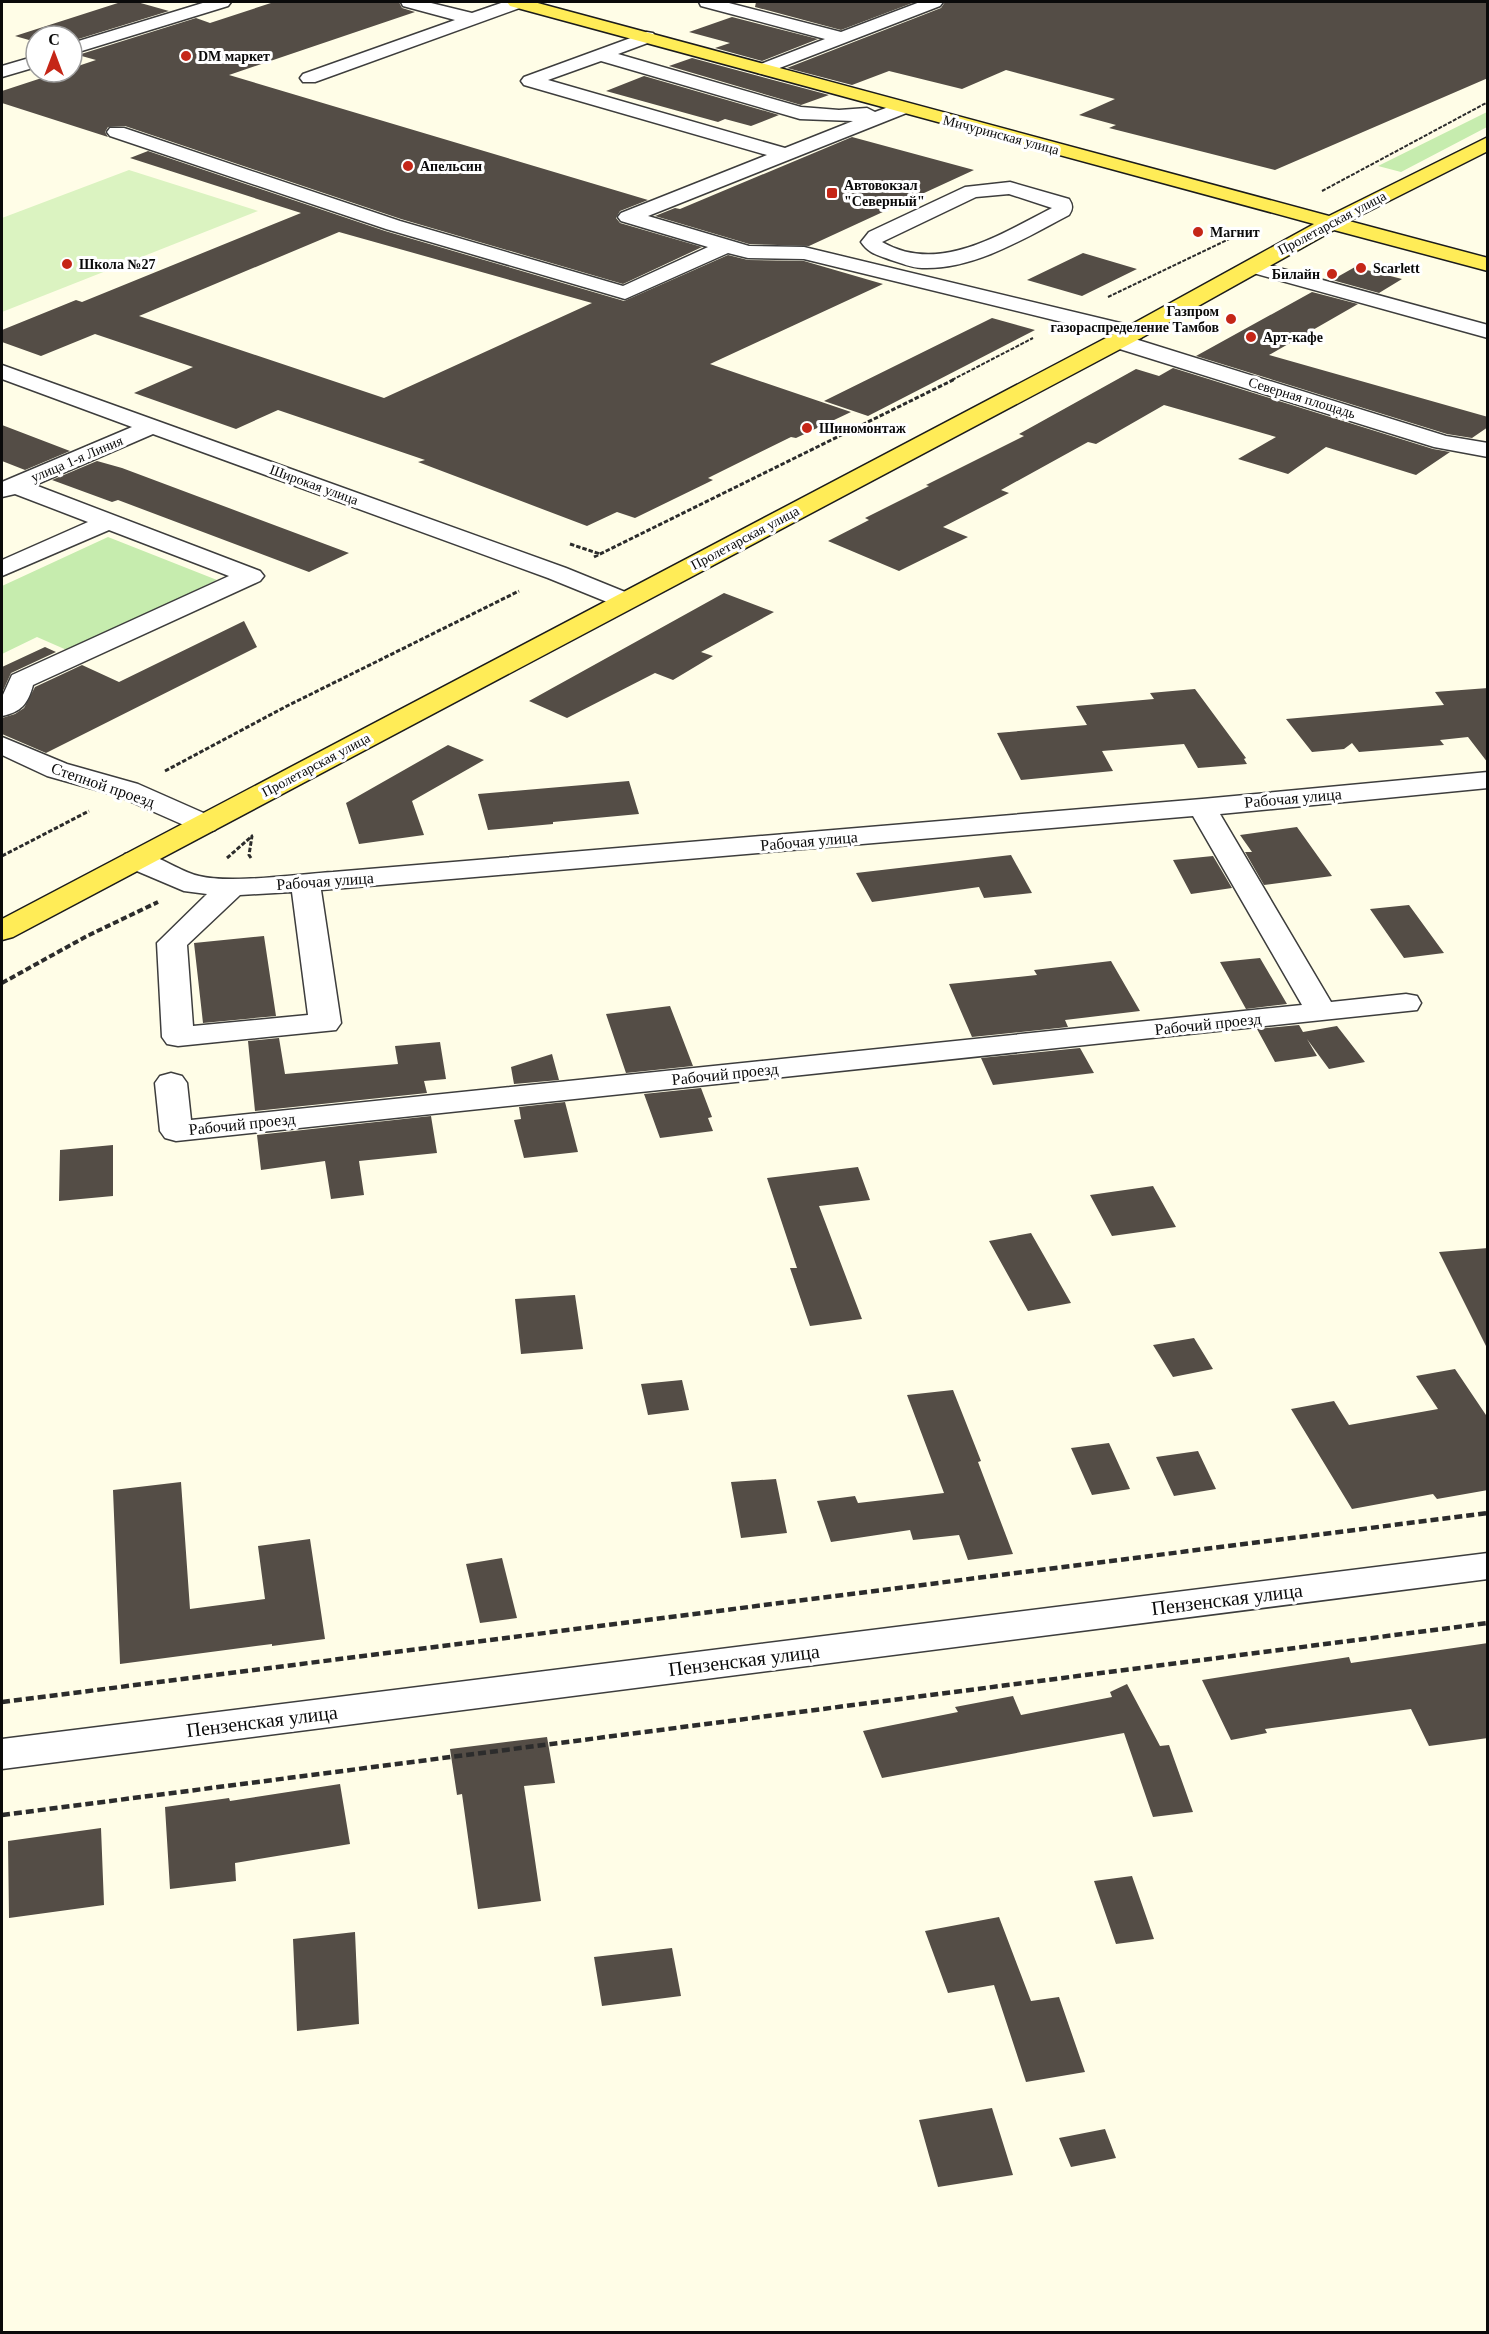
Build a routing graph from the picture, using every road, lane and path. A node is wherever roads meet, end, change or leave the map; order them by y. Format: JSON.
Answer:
{"nodes":[{"id":1,"x":222,"y":2,"type":"edge"},
{"id":2,"x":409,"y":2,"type":"edge"},
{"id":3,"x":518,"y":2,"type":"edge"},
{"id":4,"x":707,"y":2,"type":"edge"},
{"id":5,"x":934,"y":2,"type":"edge"},
{"id":6,"x":473,"y":18,"type":"junction"},
{"id":7,"x":647,"y":36,"type":"junction"},
{"id":8,"x":842,"y":38,"type":"junction"},
{"id":9,"x":84,"y":46,"type":"edge"},
{"id":10,"x":601,"y":55,"type":"junction"},
{"id":11,"x":24,"y":65,"type":"edge"},
{"id":12,"x":764,"y":69,"type":"junction"},
{"id":13,"x":2,"y":72,"type":"edge"},
{"id":14,"x":309,"y":78,"type":"dead end"},
{"id":15,"x":1488,"y":102,"type":"edge"},
{"id":16,"x":902,"y":108,"type":"junction"},
{"id":17,"x":117,"y":132,"type":"dead end"},
{"id":18,"x":1488,"y":143,"type":"edge"},
{"id":19,"x":786,"y":154,"type":"junction"},
{"id":20,"x":1316,"y":195,"type":"dead end"},
{"id":21,"x":1329,"y":223,"type":"junction"},
{"id":22,"x":1253,"y":227,"type":"dead end"},
{"id":23,"x":726,"y":246,"type":"junction"},
{"id":24,"x":921,"y":262,"type":"junction"},
{"id":25,"x":1488,"y":265,"type":"edge"},
{"id":26,"x":1253,"y":267,"type":"junction"},
{"id":27,"x":1080,"y":312,"type":"junction"},
{"id":28,"x":1488,"y":332,"type":"edge"},
{"id":29,"x":1134,"y":333,"type":"junction"},
{"id":30,"x":2,"y":372,"type":"edge"},
{"id":31,"x":153,"y":426,"type":"junction"},
{"id":32,"x":1488,"y":450,"type":"edge"},
{"id":33,"x":8,"y":488,"type":"edge"},
{"id":34,"x":107,"y":522,"type":"junction"},
{"id":35,"x":591,"y":558,"type":"dead end"},
{"id":36,"x":2,"y":569,"type":"edge"},
{"id":37,"x":527,"y":587,"type":"dead end"},
{"id":38,"x":626,"y":601,"type":"junction"},
{"id":39,"x":11,"y":677,"type":"edge"},
{"id":40,"x":2,"y":708,"type":"edge"},
{"id":41,"x":2,"y":745,"type":"edge"},
{"id":42,"x":1488,"y":780,"type":"edge"},
{"id":43,"x":128,"y":790,"type":"junction"},
{"id":44,"x":1202,"y":807,"type":"junction"},
{"id":45,"x":205,"y":824,"type":"junction"},
{"id":46,"x":263,"y":830,"type":"dead end"},
{"id":47,"x":252,"y":836,"type":"junction"},
{"id":48,"x":2,"y":856,"type":"edge"},
{"id":49,"x":135,"y":861,"type":"junction"},
{"id":50,"x":255,"y":861,"type":"dead end"},
{"id":51,"x":305,"y":883,"type":"junction"},
{"id":52,"x":194,"y":885,"type":"junction"},
{"id":53,"x":232,"y":887,"type":"junction"},
{"id":54,"x":2,"y":931,"type":"edge"},
{"id":55,"x":2,"y":983,"type":"edge"},
{"id":56,"x":1406,"y":1003,"type":"dead end"},
{"id":57,"x":1322,"y":1012,"type":"junction"},
{"id":58,"x":171,"y":1083,"type":"dead end"},
{"id":59,"x":1488,"y":1513,"type":"edge"},
{"id":60,"x":1488,"y":1566,"type":"edge"},
{"id":61,"x":1488,"y":1623,"type":"edge"},
{"id":62,"x":2,"y":1702,"type":"edge"},
{"id":63,"x":2,"y":1754,"type":"edge"},
{"id":64,"x":2,"y":1815,"type":"edge"}],
"edges":[{"from":1,"to":9,"type":"street"},
{"from":2,"to":6,"type":"street"},
{"from":3,"to":6,"type":"street"},
{"from":3,"to":7,"type":"main road","name":"Мичуринская улица"},
{"from":4,"to":8,"type":"street"},
{"from":5,"to":8,"type":"street"},
{"from":6,"to":14,"type":"street"},
{"from":7,"to":10,"type":"street"},
{"from":7,"to":12,"type":"main road","name":"Мичуринская улица"},
{"from":8,"to":12,"type":"street"},
{"from":10,"to":16,"type":"street"},
{"from":10,"to":19,"type":"street"},
{"from":11,"to":13,"type":"street"},
{"from":12,"to":16,"type":"main road","name":"Мичуринская улица"},
{"from":15,"to":20,"type":"path"},
{"from":16,"to":19,"type":"street"},
{"from":16,"to":21,"type":"main road","name":"Мичуринская улица"},
{"from":17,"to":23,"type":"street"},
{"from":18,"to":21,"type":"main road","name":"Пролетарская улица"},
{"from":19,"to":23,"type":"street"},
{"from":21,"to":25,"type":"main road","name":"Мичуринская улица"},
{"from":21,"to":26,"type":"main road","name":"Пролетарская улица"},
{"from":22,"to":27,"type":"path"},
{"from":23,"to":27,"type":"street"},
{"from":24,"to":24,"type":"street"},
{"from":24,"to":27,"type":"street"},
{"from":26,"to":28,"type":"street"},
{"from":26,"to":29,"type":"main road","name":"Пролетарская улица"},
{"from":27,"to":29,"type":"street","name":"Северная площадь"},
{"from":27,"to":35,"type":"path"},
{"from":29,"to":32,"type":"street","name":"Северная площадь"},
{"from":29,"to":38,"type":"main road","name":"Пролетарская улица"},
{"from":30,"to":31,"type":"street","name":"Широкая улица"},
{"from":31,"to":33,"type":"street","name":"улица 1-я Линия"},
{"from":31,"to":38,"type":"street","name":"Широкая улица"},
{"from":33,"to":34,"type":"street"},
{"from":34,"to":36,"type":"street"},
{"from":34,"to":39,"type":"street"},
{"from":37,"to":43,"type":"path"},
{"from":38,"to":45,"type":"main road","name":"Пролетарская улица"},
{"from":39,"to":40,"type":"street"},
{"from":41,"to":43,"type":"street","name":"Степной проезд"},
{"from":42,"to":44,"type":"street","name":"Рабочая улица"},
{"from":43,"to":45,"type":"street","name":"Степной проезд"},
{"from":43,"to":48,"type":"path"},
{"from":44,"to":51,"type":"street","name":"Рабочая улица"},
{"from":44,"to":57,"type":"street"},
{"from":45,"to":49,"type":"main road","name":"Пролетарская улица"},
{"from":46,"to":47,"type":"path"},
{"from":47,"to":50,"type":"path"},
{"from":47,"to":52,"type":"path"},
{"from":49,"to":52,"type":"street","name":"Рабочая улица"},
{"from":49,"to":54,"type":"main road","name":"Пролетарская улица"},
{"from":51,"to":53,"type":"street","name":"Рабочая улица"},
{"from":51,"to":53,"type":"street"},
{"from":52,"to":53,"type":"street","name":"Рабочая улица"},
{"from":52,"to":55,"type":"path"},
{"from":56,"to":57,"type":"street","name":"Рабочий проезд"},
{"from":57,"to":58,"type":"street","name":"Рабочий проезд"},
{"from":59,"to":62,"type":"path"},
{"from":60,"to":63,"type":"street","name":"Пензенская улица"},
{"from":61,"to":64,"type":"path"}]}
